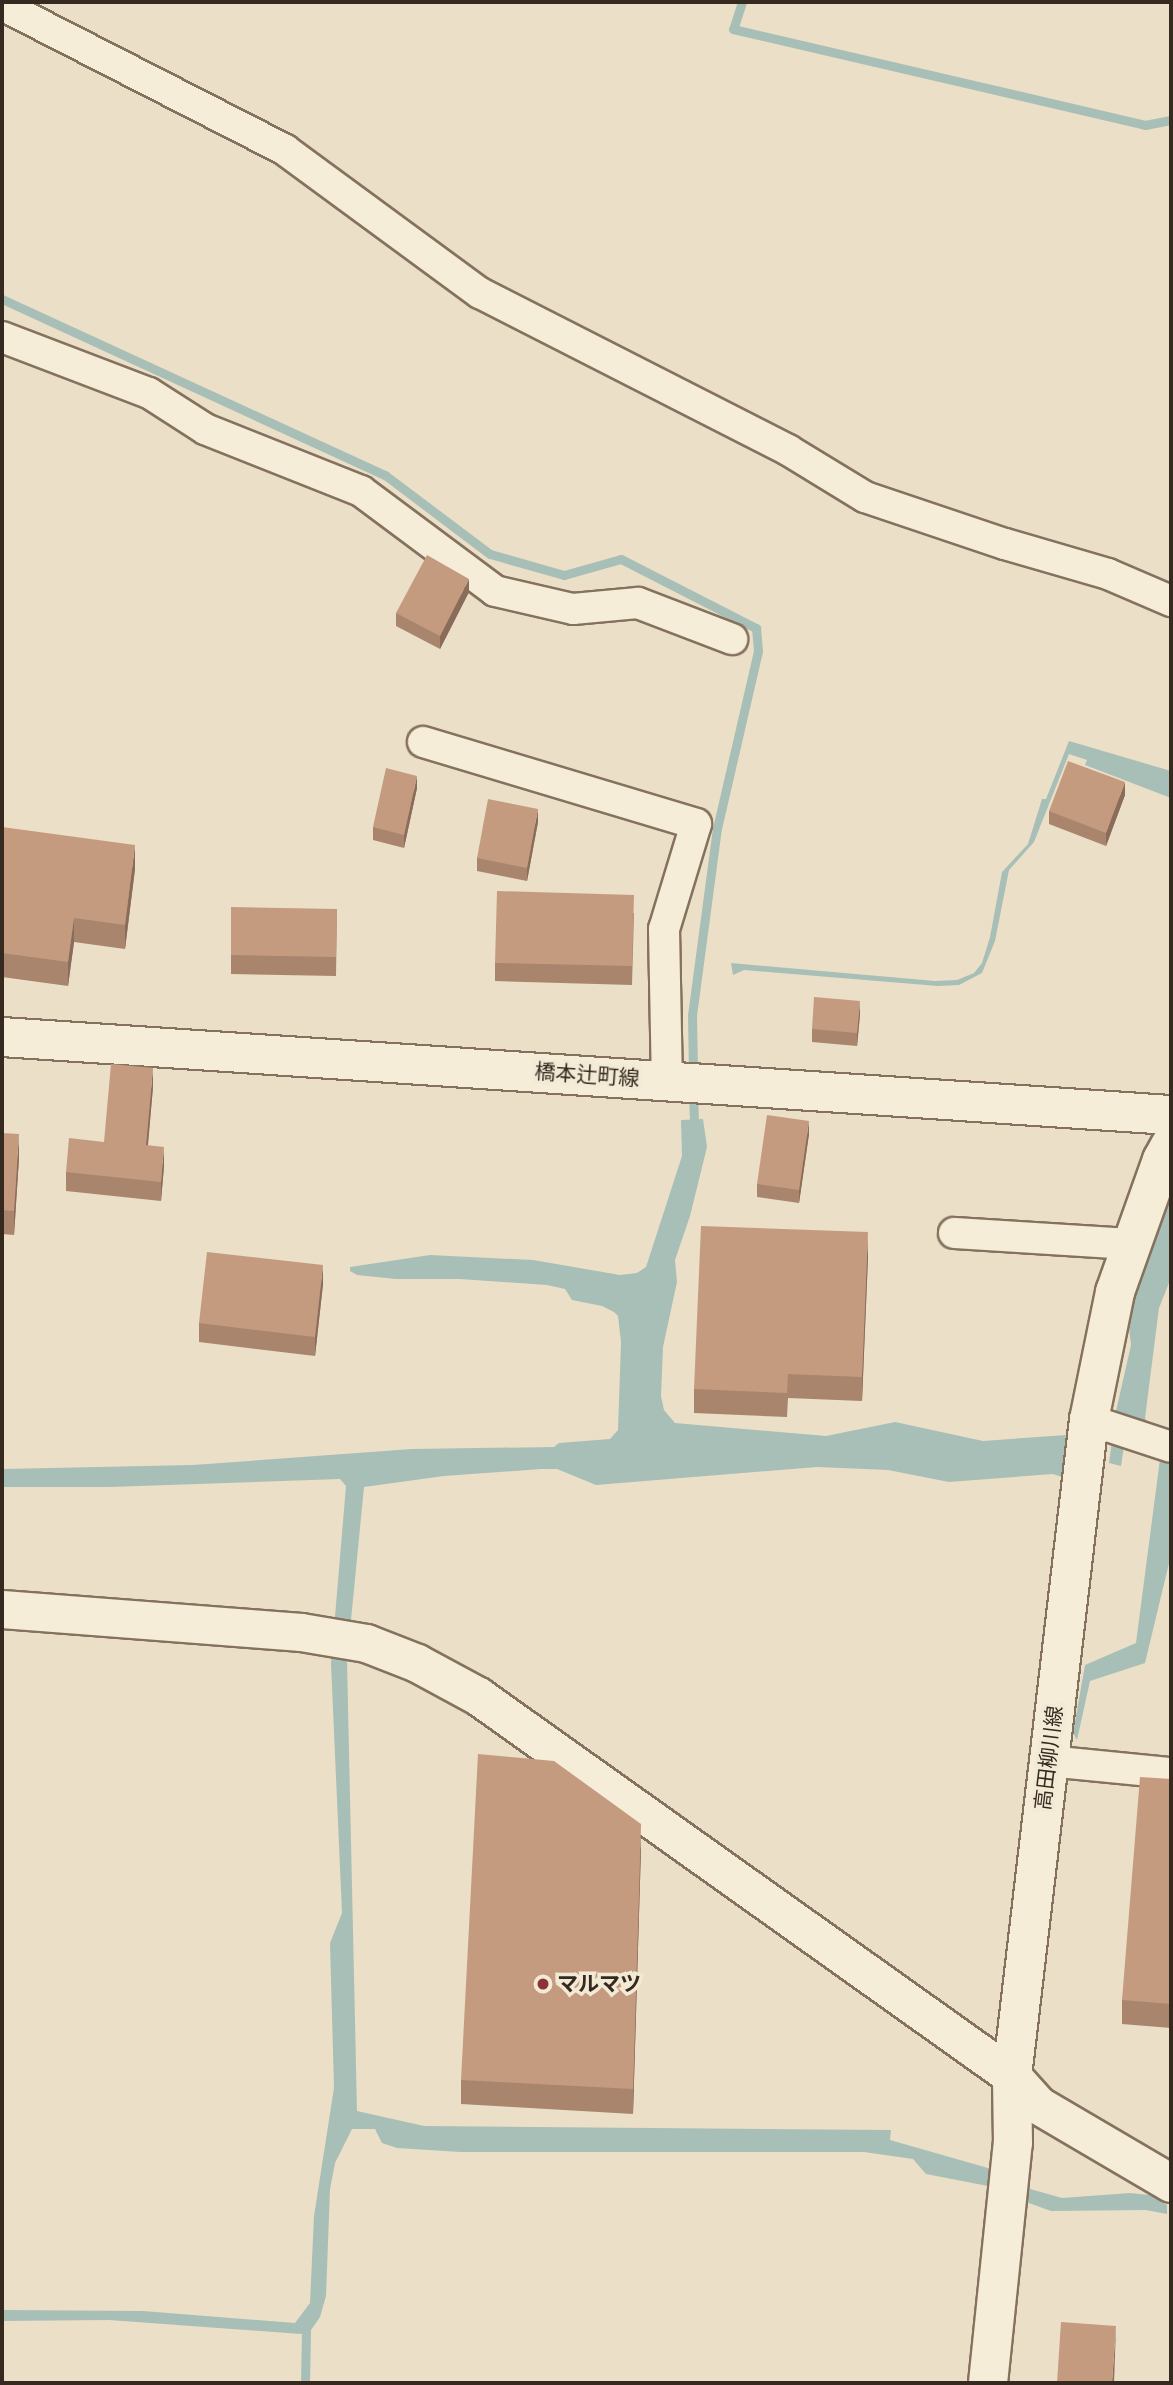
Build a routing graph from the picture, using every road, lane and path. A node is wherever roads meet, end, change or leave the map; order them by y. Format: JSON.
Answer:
{"nodes":[{"id":1,"x":2,"y":5,"type":"edge"},
{"id":2,"x":2,"y":337,"type":"edge"},
{"id":3,"x":1171,"y":601,"type":"edge"},
{"id":4,"x":732,"y":639,"type":"dead end"},
{"id":5,"x":422,"y":742,"type":"dead end"},
{"id":6,"x":2,"y":1037,"type":"edge"},
{"id":7,"x":667,"y":1081,"type":"junction"},
{"id":8,"x":1171,"y":1115,"type":"edge"},
{"id":9,"x":1171,"y":1144,"type":"edge"},
{"id":10,"x":954,"y":1233,"type":"dead end"},
{"id":11,"x":1131,"y":1244,"type":"junction"},
{"id":12,"x":1100,"y":1423,"type":"junction"},
{"id":13,"x":1170,"y":1447,"type":"edge"},
{"id":14,"x":2,"y":1609,"type":"edge"},
{"id":15,"x":1048,"y":1760,"type":"junction"},
{"id":16,"x":1171,"y":1773,"type":"edge"},
{"id":17,"x":1012,"y":2076,"type":"junction"},
{"id":18,"x":1171,"y":2183,"type":"edge"},
{"id":19,"x":988,"y":2383,"type":"edge"}],
"edges":[{"from":1,"to":3,"type":"street"},
{"from":2,"to":4,"type":"street"},
{"from":5,"to":7,"type":"street"},
{"from":6,"to":7,"type":"main road","name":"橋本辻町線"},
{"from":7,"to":8,"type":"main road","name":"橋本辻町線"},
{"from":9,"to":11,"type":"main road","name":"高田柳川線"},
{"from":10,"to":11,"type":"street"},
{"from":11,"to":12,"type":"main road","name":"高田柳川線"},
{"from":12,"to":13,"type":"street"},
{"from":12,"to":15,"type":"main road","name":"高田柳川線"},
{"from":14,"to":17,"type":"street"},
{"from":15,"to":16,"type":"street"},
{"from":15,"to":17,"type":"main road","name":"高田柳川線"},
{"from":17,"to":18,"type":"street"},
{"from":17,"to":19,"type":"main road","name":"高田柳川線"}]}
